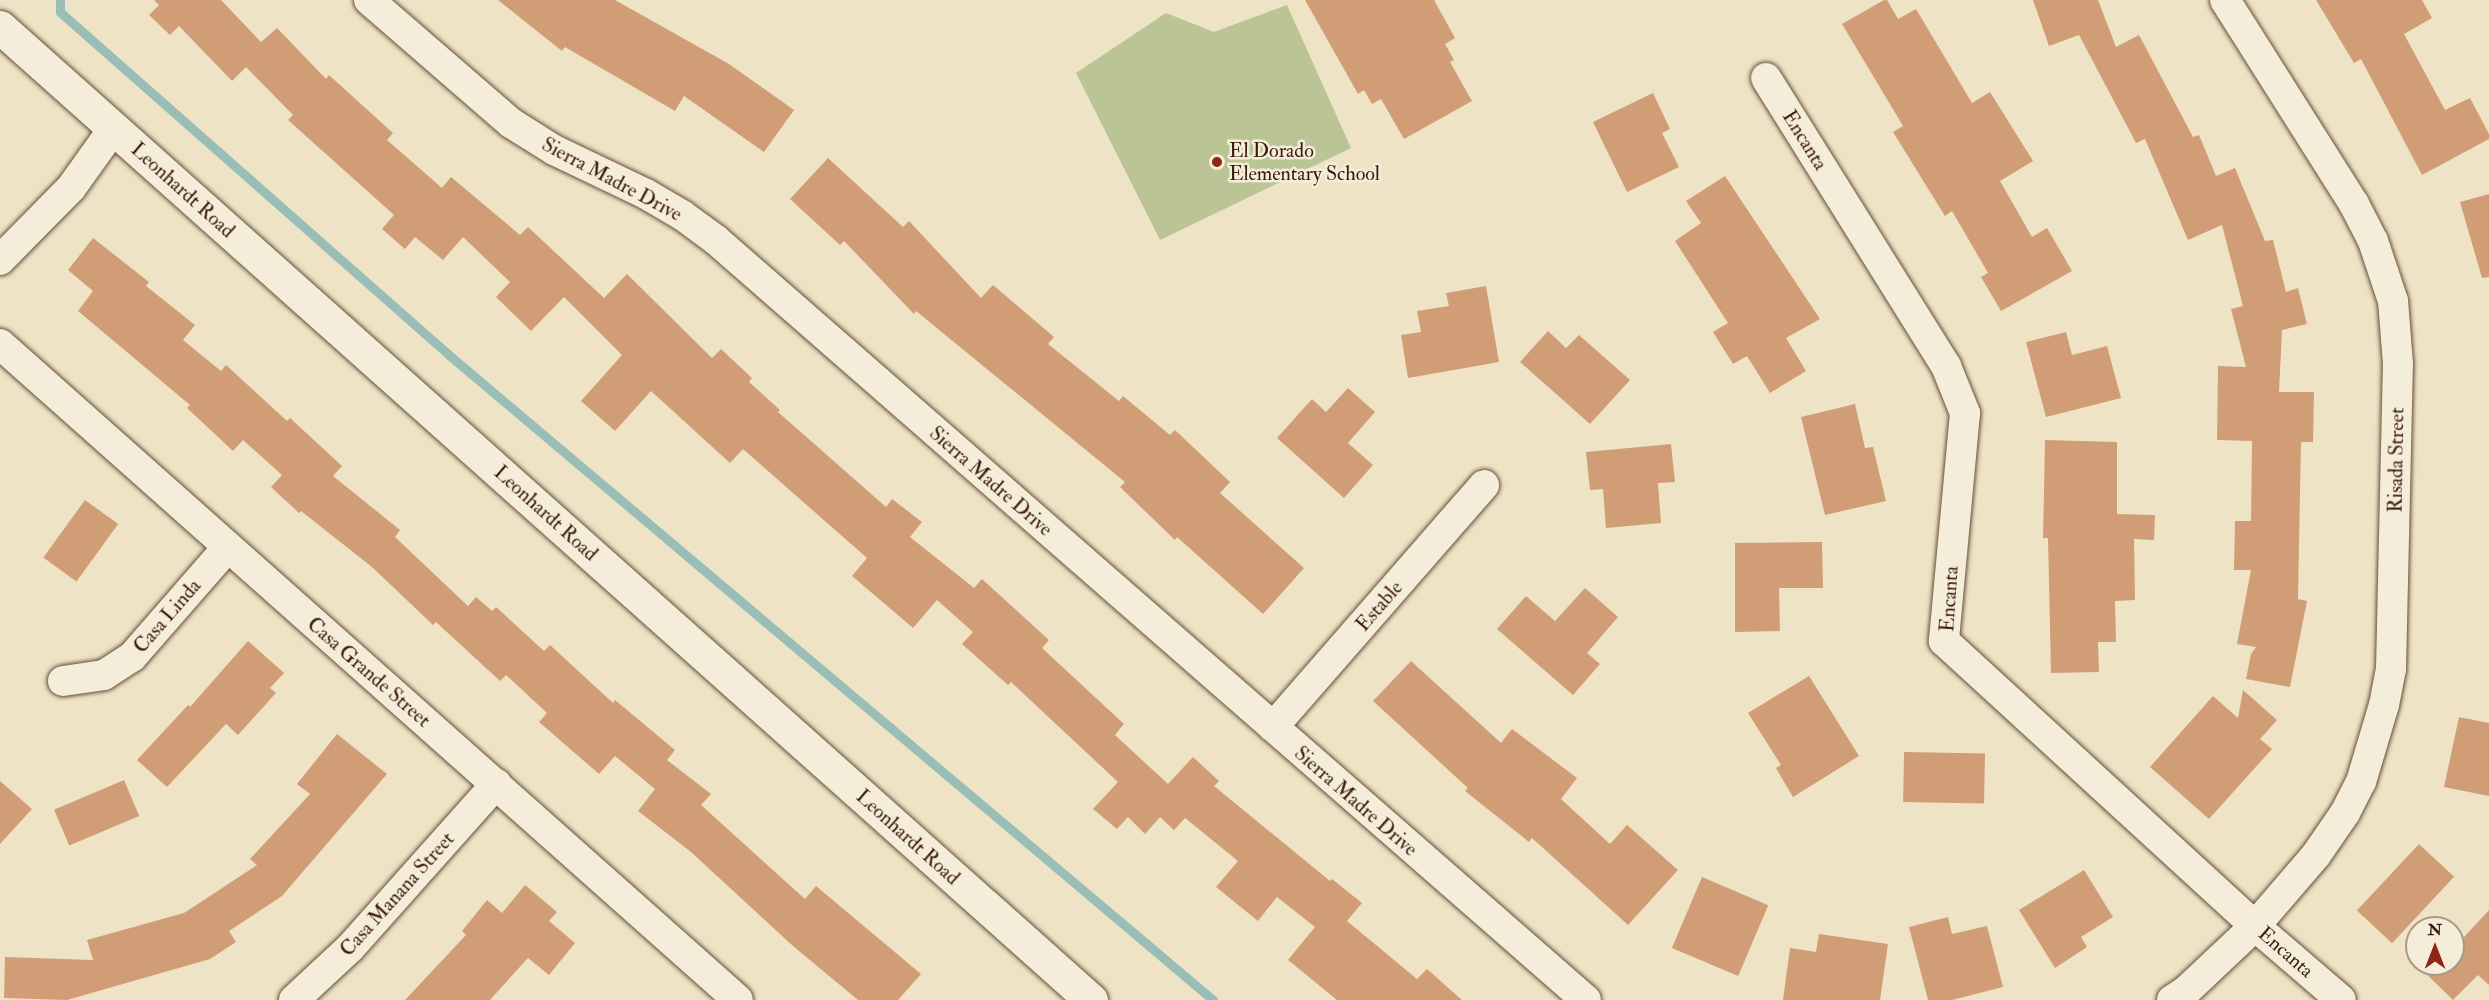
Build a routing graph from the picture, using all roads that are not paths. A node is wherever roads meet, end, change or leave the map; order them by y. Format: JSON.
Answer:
{"nodes":[{"id":1,"x":369,"y":0,"type":"edge"},
{"id":2,"x":2224,"y":0,"type":"edge"},
{"id":3,"x":0,"y":27,"type":"edge"},
{"id":4,"x":1766,"y":78,"type":"dead end"},
{"id":5,"x":114,"y":128,"type":"junction"},
{"id":6,"x":0,"y":260,"type":"edge"},
{"id":7,"x":0,"y":344,"type":"edge"},
{"id":8,"x":1484,"y":484,"type":"dead end"},
{"id":9,"x":228,"y":547,"type":"junction"},
{"id":10,"x":63,"y":681,"type":"dead end"},
{"id":11,"x":1273,"y":727,"type":"junction"},
{"id":12,"x":496,"y":784,"type":"junction"},
{"id":13,"x":2255,"y":926,"type":"junction"},
{"id":14,"x":294,"y":1000,"type":"edge"},
{"id":15,"x":738,"y":1000,"type":"edge"},
{"id":16,"x":1091,"y":1000,"type":"edge"},
{"id":17,"x":1586,"y":1000,"type":"edge"},
{"id":18,"x":2172,"y":1000,"type":"edge"},
{"id":19,"x":2341,"y":1000,"type":"edge"}],
"edges":[{"from":1,"to":11,"type":"street","name":"Sierra Madre Drive"},
{"from":2,"to":13,"type":"street","name":"Risada Street"},
{"from":3,"to":5,"type":"street","name":"Leonhardt Road"},
{"from":4,"to":13,"type":"street","name":"Encanta"},
{"from":5,"to":6,"type":"street"},
{"from":5,"to":16,"type":"street","name":"Leonhardt Road"},
{"from":7,"to":9,"type":"street","name":"Casa Grande Street"},
{"from":8,"to":11,"type":"street","name":"Estable"},
{"from":9,"to":10,"type":"street","name":"Casa Linda"},
{"from":9,"to":12,"type":"street","name":"Casa Grande Street"},
{"from":11,"to":17,"type":"street","name":"Sierra Madre Drive"},
{"from":12,"to":14,"type":"street","name":"Casa Manana Street"},
{"from":12,"to":15,"type":"street","name":"Casa Grande Street"},
{"from":13,"to":18,"type":"street"},
{"from":13,"to":19,"type":"street","name":"Encanta"}]}
